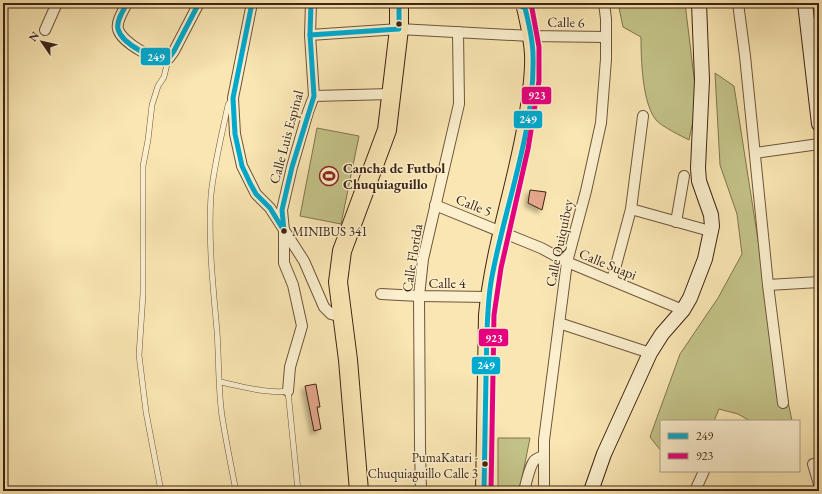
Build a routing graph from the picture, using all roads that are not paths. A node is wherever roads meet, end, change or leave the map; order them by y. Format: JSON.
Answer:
{"nodes":[{"id":1,"x":56,"y":3,"type":"edge"},
{"id":2,"x":127,"y":3,"type":"edge"},
{"id":3,"x":199,"y":3,"type":"edge"},
{"id":4,"x":252,"y":3,"type":"edge"},
{"id":5,"x":311,"y":3,"type":"edge"},
{"id":6,"x":399,"y":3,"type":"edge"},
{"id":7,"x":604,"y":3,"type":"edge"},
{"id":8,"x":699,"y":3,"type":"edge"},
{"id":9,"x":738,"y":3,"type":"edge"},
{"id":10,"x":805,"y":3,"type":"edge"},
{"id":11,"x":521,"y":5,"type":"edge"},
{"id":12,"x":45,"y":30,"type":"dead end"},
{"id":13,"x":399,"y":30,"type":"junction"},
{"id":14,"x":458,"y":32,"type":"junction"},
{"id":15,"x":310,"y":35,"type":"junction"},
{"id":16,"x":531,"y":36,"type":"junction"},
{"id":17,"x":606,"y":36,"type":"junction"},
{"id":18,"x":166,"y":59,"type":"junction"},
{"id":19,"x":390,"y":94,"type":"junction"},
{"id":20,"x":314,"y":96,"type":"junction"},
{"id":21,"x":233,"y":98,"type":"junction"},
{"id":22,"x":643,"y":116,"type":"dead end"},
{"id":23,"x":819,"y":124,"type":"edge"},
{"id":24,"x":819,"y":144,"type":"edge"},
{"id":25,"x":755,"y":153,"type":"junction"},
{"id":26,"x":684,"y":176,"type":"dead end"},
{"id":27,"x":435,"y":205,"type":"junction"},
{"id":28,"x":631,"y":209,"type":"junction"},
{"id":29,"x":676,"y":222,"type":"junction"},
{"id":30,"x":284,"y":230,"type":"junction"},
{"id":31,"x":710,"y":231,"type":"junction"},
{"id":32,"x":502,"y":232,"type":"junction"},
{"id":33,"x":567,"y":262,"type":"junction"},
{"id":34,"x":612,"y":280,"type":"junction"},
{"id":35,"x":819,"y":282,"type":"edge"},
{"id":36,"x":768,"y":285,"type":"junction"},
{"id":37,"x":381,"y":294,"type":"dead end"},
{"id":38,"x":419,"y":296,"type":"junction"},
{"id":39,"x":489,"y":297,"type":"junction"},
{"id":40,"x":683,"y":310,"type":"junction"},
{"id":41,"x":342,"y":317,"type":"junction"},
{"id":42,"x":559,"y":323,"type":"junction"},
{"id":43,"x":650,"y":353,"type":"junction"},
{"id":44,"x":220,"y":382,"type":"junction"},
{"id":45,"x":288,"y":391,"type":"junction"},
{"id":46,"x":783,"y":403,"type":"dead end"},
{"id":47,"x":544,"y":456,"type":"junction"},
{"id":48,"x":813,"y":464,"type":"dead end"},
{"id":49,"x":704,"y":472,"type":"edge"},
{"id":50,"x":819,"y":484,"type":"edge"},
{"id":51,"x":161,"y":491,"type":"edge"},
{"id":52,"x":236,"y":491,"type":"edge"},
{"id":53,"x":298,"y":491,"type":"edge"},
{"id":54,"x":359,"y":491,"type":"edge"},
{"id":55,"x":421,"y":491,"type":"edge"},
{"id":56,"x":484,"y":491,"type":"edge"},
{"id":57,"x":524,"y":491,"type":"edge"},
{"id":58,"x":544,"y":491,"type":"edge"},
{"id":59,"x":591,"y":491,"type":"edge"},
{"id":60,"x":694,"y":491,"type":"edge"}],
"edges":[{"from":1,"to":12,"type":"street"},
{"from":2,"to":18,"type":"street"},
{"from":3,"to":18,"type":"street"},
{"from":4,"to":21,"type":"street"},
{"from":5,"to":15,"type":"street","name":"Calle Luis Espinal"},
{"from":6,"to":13,"type":"highway"},
{"from":7,"to":17,"type":"street","name":"Calle Quiquibey"},
{"from":8,"to":31,"type":"main road"},
{"from":9,"to":25,"type":"street"},
{"from":10,"to":23,"type":"main road"},
{"from":11,"to":16,"type":"main road"},
{"from":13,"to":14,"type":"street","name":"Calle 6"},
{"from":13,"to":15,"type":"street","name":"Calle 6"},
{"from":13,"to":19,"type":"highway"},
{"from":14,"to":16,"type":"street","name":"Calle 6"},
{"from":14,"to":27,"type":"street","name":"Calle Florida"},
{"from":15,"to":20,"type":"street","name":"Calle Luis Espinal"},
{"from":16,"to":17,"type":"street","name":"Calle 6"},
{"from":16,"to":32,"type":"main road"},
{"from":17,"to":33,"type":"street","name":"Calle Quiquibey"},
{"from":18,"to":51,"type":"lane"},
{"from":19,"to":20,"type":"street"},
{"from":19,"to":41,"type":"highway"},
{"from":20,"to":30,"type":"street","name":"Calle Luis Espinal"},
{"from":21,"to":30,"type":"street"},
{"from":21,"to":44,"type":"lane"},
{"from":22,"to":28,"type":"street"},
{"from":24,"to":25,"type":"street"},
{"from":25,"to":36,"type":"street"},
{"from":26,"to":29,"type":"street"},
{"from":27,"to":32,"type":"street","name":"Calle 5"},
{"from":27,"to":38,"type":"street","name":"Calle Florida"},
{"from":28,"to":29,"type":"street"},
{"from":28,"to":34,"type":"street"},
{"from":29,"to":31,"type":"street"},
{"from":30,"to":41,"type":"street"},
{"from":30,"to":45,"type":"street","name":"Calle Luis Espinal"},
{"from":31,"to":40,"type":"main road"},
{"from":32,"to":33,"type":"street","name":"Calle Suapi"},
{"from":32,"to":39,"type":"main road"},
{"from":33,"to":34,"type":"street","name":"Calle Suapi"},
{"from":33,"to":42,"type":"street","name":"Calle Quiquibey"},
{"from":34,"to":40,"type":"street","name":"Calle Suapi"},
{"from":35,"to":36,"type":"street"},
{"from":36,"to":46,"type":"street"},
{"from":37,"to":38,"type":"street","name":"Calle 4"},
{"from":38,"to":39,"type":"street","name":"Calle 4"},
{"from":38,"to":55,"type":"street","name":"Calle Florida"},
{"from":39,"to":56,"type":"main road"},
{"from":40,"to":43,"type":"main road"},
{"from":41,"to":54,"type":"highway"},
{"from":42,"to":43,"type":"street"},
{"from":42,"to":47,"type":"street","name":"Calle Quiquibey"},
{"from":43,"to":59,"type":"main road"},
{"from":44,"to":45,"type":"lane"},
{"from":44,"to":52,"type":"lane"},
{"from":45,"to":53,"type":"lane"},
{"from":47,"to":57,"type":"street"},
{"from":47,"to":58,"type":"street","name":"Calle Quiquibey"},
{"from":48,"to":50,"type":"street"},
{"from":49,"to":60,"type":"street"}]}
